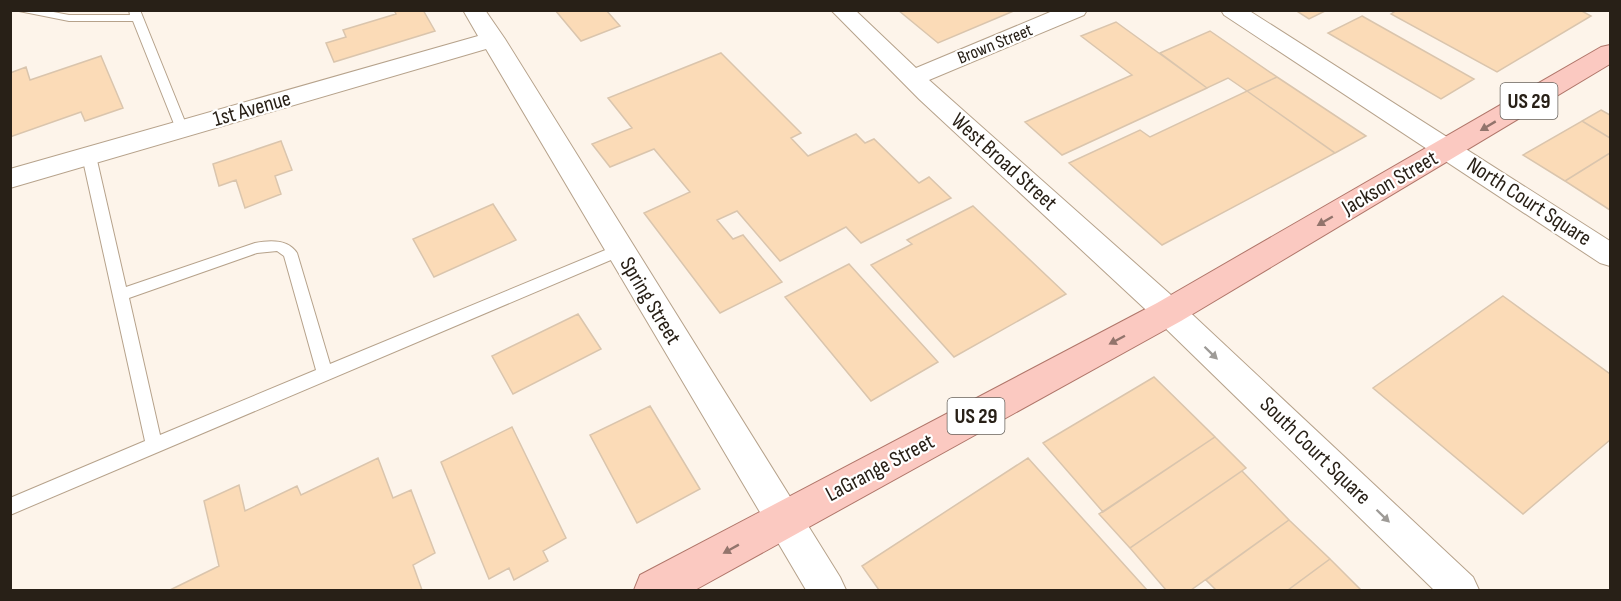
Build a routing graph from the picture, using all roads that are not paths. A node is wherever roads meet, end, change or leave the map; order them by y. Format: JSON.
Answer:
{"nodes":[{"id":1,"x":19,"y":10,"type":"edge"},
{"id":2,"x":474,"y":10,"type":"edge"},
{"id":3,"x":842,"y":10,"type":"edge"},
{"id":4,"x":1076,"y":10,"type":"edge"},
{"id":5,"x":1232,"y":10,"type":"edge"},
{"id":6,"x":136,"y":14,"type":"edge"},
{"id":7,"x":493,"y":39,"type":"junction"},
{"id":8,"x":1611,"y":53,"type":"edge"},
{"id":9,"x":913,"y":78,"type":"junction"},
{"id":10,"x":182,"y":129,"type":"junction"},
{"id":11,"x":1448,"y":149,"type":"junction"},
{"id":12,"x":89,"y":156,"type":"junction"},
{"id":13,"x":10,"y":179,"type":"edge"},
{"id":14,"x":620,"y":250,"type":"junction"},
{"id":15,"x":1611,"y":255,"type":"edge"},
{"id":16,"x":121,"y":295,"type":"junction"},
{"id":17,"x":1169,"y":312,"type":"junction"},
{"id":18,"x":325,"y":373,"type":"junction"},
{"id":19,"x":154,"y":445,"type":"junction"},
{"id":20,"x":10,"y":507,"type":"edge"},
{"id":21,"x":783,"y":520,"type":"junction"},
{"id":22,"x":655,"y":591,"type":"edge"},
{"id":23,"x":827,"y":591,"type":"edge"},
{"id":24,"x":1460,"y":591,"type":"edge"}],
"edges":[{"from":1,"to":6,"type":"lane"},
{"from":2,"to":7,"type":"street","name":"Spring Street"},
{"from":3,"to":9,"type":"street","name":"West Broad Street"},
{"from":4,"to":9,"type":"street","name":"Brown Street"},
{"from":5,"to":11,"type":"street","name":"North Court Square"},
{"from":6,"to":10,"type":"lane"},
{"from":7,"to":10,"type":"street","name":"1st Avenue"},
{"from":7,"to":14,"type":"street","name":"Spring Street"},
{"from":8,"to":11,"type":"main road","name":"Jackson Street","number":"US 29","one_way":true},
{"from":9,"to":17,"type":"street","name":"West Broad Street"},
{"from":10,"to":12,"type":"street","name":"1st Avenue"},
{"from":11,"to":15,"type":"street","name":"North Court Square"},
{"from":11,"to":17,"type":"main road","name":"Jackson Street","number":"US 29","one_way":true},
{"from":12,"to":13,"type":"street","name":"1st Avenue"},
{"from":12,"to":16,"type":"lane"},
{"from":14,"to":18,"type":"lane"},
{"from":14,"to":21,"type":"street","name":"Spring Street"},
{"from":16,"to":18,"type":"lane"},
{"from":16,"to":19,"type":"lane"},
{"from":17,"to":21,"type":"main road","name":"LaGrange Street","number":"US 29","one_way":true},
{"from":17,"to":24,"type":"street","name":"South Court Square","one_way":true},
{"from":18,"to":19,"type":"lane"},
{"from":19,"to":20,"type":"lane"},
{"from":21,"to":22,"type":"main road","name":"LaGrange Street","number":"US 29","one_way":true},
{"from":21,"to":23,"type":"street","name":"Spring Street"}]}
